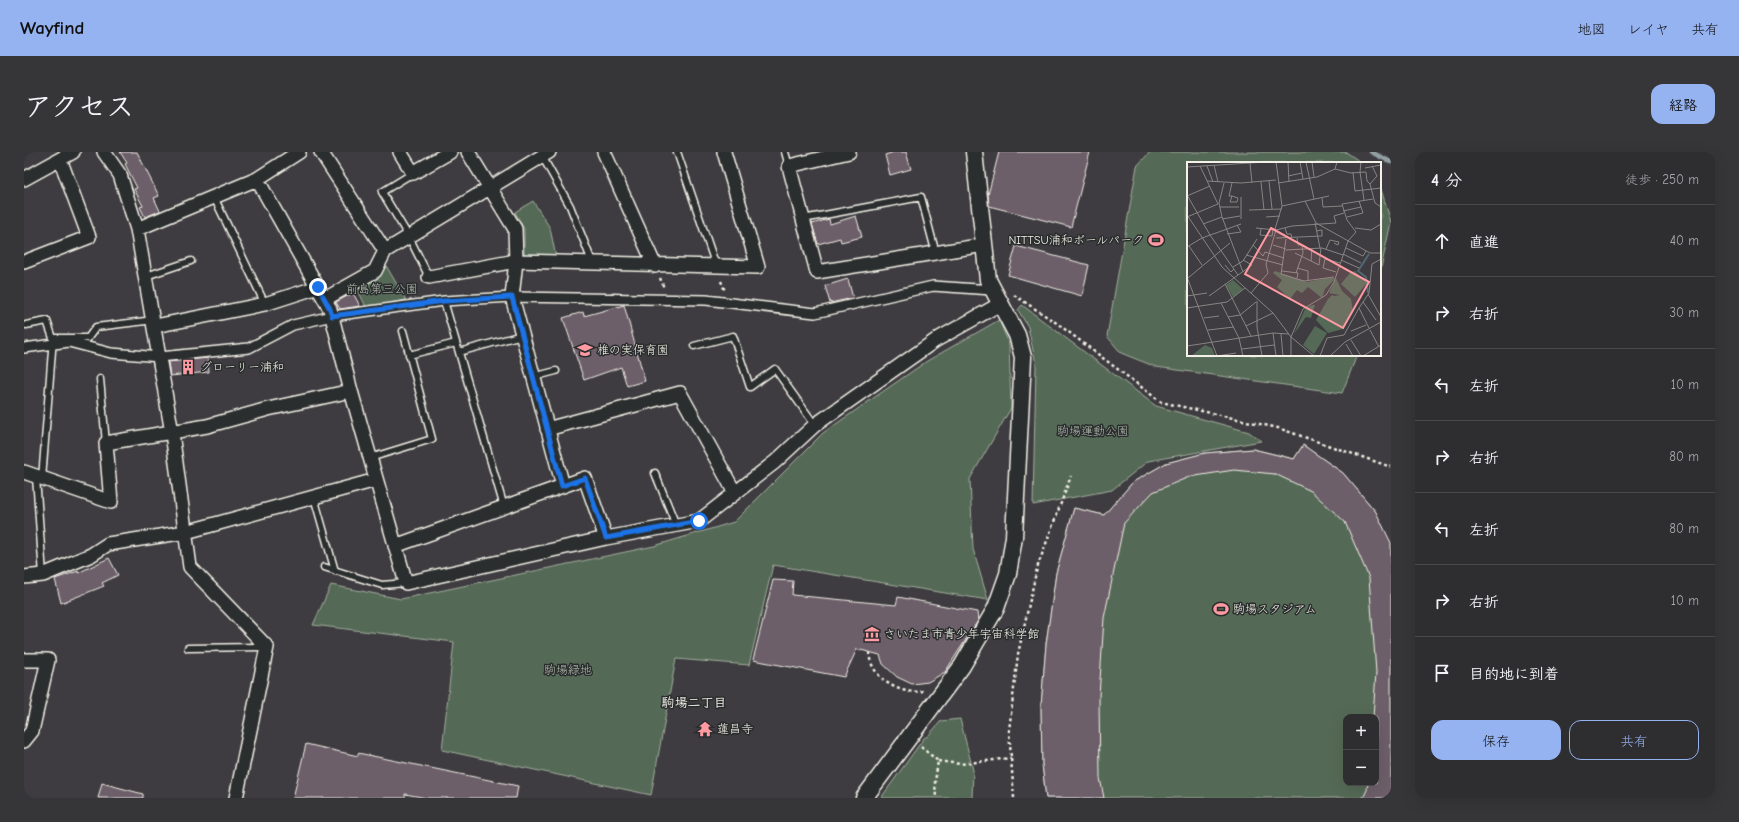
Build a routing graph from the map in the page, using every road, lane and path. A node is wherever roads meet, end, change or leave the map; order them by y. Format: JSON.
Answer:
{"nodes":[{"id":1,"x":73,"y":152,"type":"edge"},
{"id":2,"x":104,"y":152,"type":"edge"},
{"id":3,"x":299,"y":152,"type":"edge"},
{"id":4,"x":321,"y":152,"type":"edge"},
{"id":5,"x":400,"y":152,"type":"edge"},
{"id":6,"x":450,"y":152,"type":"edge"},
{"id":7,"x":468,"y":152,"type":"edge"},
{"id":8,"x":604,"y":152,"type":"edge"},
{"id":9,"x":677,"y":152,"type":"edge"},
{"id":10,"x":724,"y":152,"type":"edge"},
{"id":11,"x":785,"y":152,"type":"edge"},
{"id":12,"x":849,"y":152,"type":"edge"},
{"id":13,"x":974,"y":152,"type":"edge"},
{"id":14,"x":545,"y":154,"type":"edge"},
{"id":15,"x":60,"y":159,"type":"junction"},
{"id":16,"x":789,"y":166,"type":"junction"},
{"id":17,"x":413,"y":173,"type":"junction"},
{"id":18,"x":24,"y":179,"type":"edge"},
{"id":19,"x":257,"y":179,"type":"junction"},
{"id":20,"x":491,"y":187,"type":"junction"},
{"id":21,"x":214,"y":197,"type":"junction"},
{"id":22,"x":803,"y":219,"type":"junction"},
{"id":23,"x":138,"y":229,"type":"junction"},
{"id":24,"x":409,"y":237,"type":"junction"},
{"id":25,"x":984,"y":245,"type":"junction"},
{"id":26,"x":385,"y":251,"type":"junction"},
{"id":27,"x":936,"y":254,"type":"junction"},
{"id":28,"x":191,"y":261,"type":"dead end"},
{"id":29,"x":516,"y":261,"type":"junction"},
{"id":30,"x":24,"y":262,"type":"edge"},
{"id":31,"x":593,"y":264,"type":"junction"},
{"id":32,"x":655,"y":266,"type":"junction"},
{"id":33,"x":716,"y":267,"type":"junction"},
{"id":34,"x":146,"y":276,"type":"junction"},
{"id":35,"x":429,"y":276,"type":"joint"},
{"id":36,"x":321,"y":293,"type":"junction"},
{"id":37,"x":512,"y":297,"type":"junction"},
{"id":38,"x":996,"y":297,"type":"junction"},
{"id":39,"x":669,"y":299,"type":"junction"},
{"id":40,"x":444,"y":301,"type":"junction"},
{"id":41,"x":730,"y":303,"type":"junction"},
{"id":42,"x":265,"y":304,"type":"junction"},
{"id":43,"x":332,"y":316,"type":"junction"},
{"id":44,"x":155,"y":323,"type":"junction"},
{"id":45,"x":26,"y":325,"type":"dead end"},
{"id":46,"x":403,"y":331,"type":"dead end"},
{"id":47,"x":522,"y":335,"type":"junction"},
{"id":48,"x":52,"y":342,"type":"junction"},
{"id":49,"x":456,"y":343,"type":"junction"},
{"id":50,"x":694,"y":346,"type":"dead end"},
{"id":51,"x":24,"y":348,"type":"edge"},
{"id":52,"x":459,"y":352,"type":"junction"},
{"id":53,"x":410,"y":355,"type":"junction"},
{"id":54,"x":160,"y":357,"type":"junction"},
{"id":55,"x":556,"y":371,"type":"dead end"},
{"id":56,"x":533,"y":377,"type":"junction"},
{"id":57,"x":100,"y":379,"type":"dead end"},
{"id":58,"x":351,"y":390,"type":"junction"},
{"id":59,"x":815,"y":425,"type":"junction"},
{"id":60,"x":548,"y":430,"type":"junction"},
{"id":61,"x":172,"y":433,"type":"junction"},
{"id":62,"x":106,"y":443,"type":"junction"},
{"id":63,"x":370,"y":458,"type":"junction"},
{"id":64,"x":1391,"y":467,"type":"edge"},
{"id":65,"x":654,"y":473,"type":"dead end"},
{"id":66,"x":34,"y":476,"type":"edge"},
{"id":67,"x":1071,"y":476,"type":"dead end"},
{"id":68,"x":376,"y":480,"type":"junction"},
{"id":69,"x":562,"y":486,"type":"junction"},
{"id":70,"x":735,"y":493,"type":"junction"},
{"id":71,"x":314,"y":497,"type":"junction"},
{"id":72,"x":504,"y":508,"type":"junction"},
{"id":73,"x":676,"y":525,"type":"junction"},
{"id":74,"x":186,"y":532,"type":"junction"},
{"id":75,"x":606,"y":538,"type":"junction"},
{"id":76,"x":395,"y":546,"type":"junction"},
{"id":77,"x":324,"y":567,"type":"dead end"},
{"id":78,"x":335,"y":571,"type":"junction"},
{"id":79,"x":43,"y":575,"type":"junction"},
{"id":80,"x":24,"y":578,"type":"edge"},
{"id":81,"x":406,"y":583,"type":"junction"},
{"id":82,"x":267,"y":647,"type":"junction"},
{"id":83,"x":188,"y":648,"type":"dead end"},
{"id":84,"x":869,"y":652,"type":"dead end"},
{"id":85,"x":24,"y":660,"type":"edge"},
{"id":86,"x":925,"y":691,"type":"dead end"},
{"id":87,"x":24,"y":741,"type":"edge"},
{"id":88,"x":918,"y":744,"type":"dead end"},
{"id":89,"x":1011,"y":758,"type":"junction"},
{"id":90,"x":938,"y":761,"type":"junction"},
{"id":91,"x":236,"y":798,"type":"edge"},
{"id":92,"x":864,"y":798,"type":"edge"},
{"id":93,"x":936,"y":798,"type":"edge"},
{"id":94,"x":1014,"y":798,"type":"edge"}],
"edges":[{"from":1,"to":15,"type":"street"},
{"from":2,"to":23,"type":"street"},
{"from":3,"to":19,"type":"street"},
{"from":4,"to":26,"type":"street"},
{"from":5,"to":17,"type":"street"},
{"from":6,"to":17,"type":"street"},
{"from":7,"to":20,"type":"street"},
{"from":8,"to":32,"type":"street"},
{"from":9,"to":33,"type":"lane"},
{"from":10,"to":33,"type":"street"},
{"from":11,"to":16,"type":"lane"},
{"from":12,"to":16,"type":"street"},
{"from":13,"to":25,"type":"street"},
{"from":14,"to":20,"type":"street"},
{"from":14,"to":31,"type":"lane"},
{"from":15,"to":18,"type":"street"},
{"from":15,"to":30,"type":"street"},
{"from":16,"to":22,"type":"street"},
{"from":17,"to":24,"type":"lane"},
{"from":19,"to":21,"type":"street"},
{"from":19,"to":36,"type":"street"},
{"from":20,"to":24,"type":"street"},
{"from":20,"to":29,"type":"street"},
{"from":21,"to":23,"type":"street"},
{"from":21,"to":42,"type":"lane"},
{"from":22,"to":27,"type":"street"},
{"from":22,"to":27,"type":"lane"},
{"from":23,"to":34,"type":"street"},
{"from":24,"to":26,"type":"street"},
{"from":24,"to":35,"type":"lane"},
{"from":25,"to":27,"type":"street"},
{"from":25,"to":38,"type":"street"},
{"from":26,"to":36,"type":"street"},
{"from":28,"to":34,"type":"lane"},
{"from":29,"to":31,"type":"street"},
{"from":29,"to":35,"type":"street"},
{"from":29,"to":37,"type":"street"},
{"from":31,"to":32,"type":"street"},
{"from":32,"to":33,"type":"street"},
{"from":32,"to":39,"type":"path"},
{"from":33,"to":41,"type":"path"},
{"from":34,"to":44,"type":"street"},
{"from":36,"to":42,"type":"street"},
{"from":36,"to":43,"type":"street"},
{"from":37,"to":39,"type":"street"},
{"from":37,"to":40,"type":"street"},
{"from":37,"to":47,"type":"street"},
{"from":38,"to":41,"type":"street"},
{"from":38,"to":59,"type":"street"},
{"from":38,"to":64,"type":"path"},
{"from":38,"to":92,"type":"street"},
{"from":39,"to":41,"type":"street"},
{"from":40,"to":43,"type":"street"},
{"from":40,"to":49,"type":"lane"},
{"from":42,"to":44,"type":"street"},
{"from":43,"to":54,"type":"street"},
{"from":43,"to":58,"type":"street"},
{"from":44,"to":48,"type":"lane"},
{"from":44,"to":54,"type":"street"},
{"from":45,"to":48,"type":"lane"},
{"from":46,"to":53,"type":"lane"},
{"from":47,"to":52,"type":"lane"},
{"from":47,"to":56,"type":"street"},
{"from":48,"to":51,"type":"street"},
{"from":48,"to":54,"type":"street"},
{"from":48,"to":66,"type":"lane"},
{"from":49,"to":52,"type":"lane"},
{"from":49,"to":53,"type":"lane"},
{"from":50,"to":59,"type":"lane"},
{"from":52,"to":72,"type":"lane"},
{"from":53,"to":63,"type":"lane"},
{"from":54,"to":61,"type":"street"},
{"from":55,"to":56,"type":"lane"},
{"from":56,"to":60,"type":"street"},
{"from":57,"to":62,"type":"lane"},
{"from":58,"to":61,"type":"street"},
{"from":58,"to":63,"type":"street"},
{"from":59,"to":70,"type":"street"},
{"from":60,"to":69,"type":"street"},
{"from":60,"to":70,"type":"street"},
{"from":61,"to":62,"type":"street"},
{"from":61,"to":74,"type":"street"},
{"from":62,"to":66,"type":"street"},
{"from":63,"to":68,"type":"street"},
{"from":65,"to":73,"type":"lane"},
{"from":66,"to":79,"type":"lane"},
{"from":67,"to":89,"type":"path"},
{"from":68,"to":71,"type":"street"},
{"from":68,"to":76,"type":"street"},
{"from":69,"to":72,"type":"street"},
{"from":69,"to":75,"type":"street"},
{"from":70,"to":73,"type":"street"},
{"from":71,"to":74,"type":"street"},
{"from":71,"to":78,"type":"lane"},
{"from":72,"to":76,"type":"street"},
{"from":73,"to":75,"type":"street"},
{"from":74,"to":79,"type":"street"},
{"from":74,"to":82,"type":"street"},
{"from":75,"to":81,"type":"street"},
{"from":76,"to":81,"type":"street"},
{"from":77,"to":78,"type":"lane"},
{"from":78,"to":81,"type":"lane"},
{"from":79,"to":80,"type":"street"},
{"from":82,"to":83,"type":"lane"},
{"from":82,"to":91,"type":"street"},
{"from":84,"to":86,"type":"path"},
{"from":85,"to":87,"type":"street"},
{"from":88,"to":90,"type":"path"},
{"from":89,"to":90,"type":"path"},
{"from":89,"to":94,"type":"path"},
{"from":90,"to":93,"type":"path"}]}
